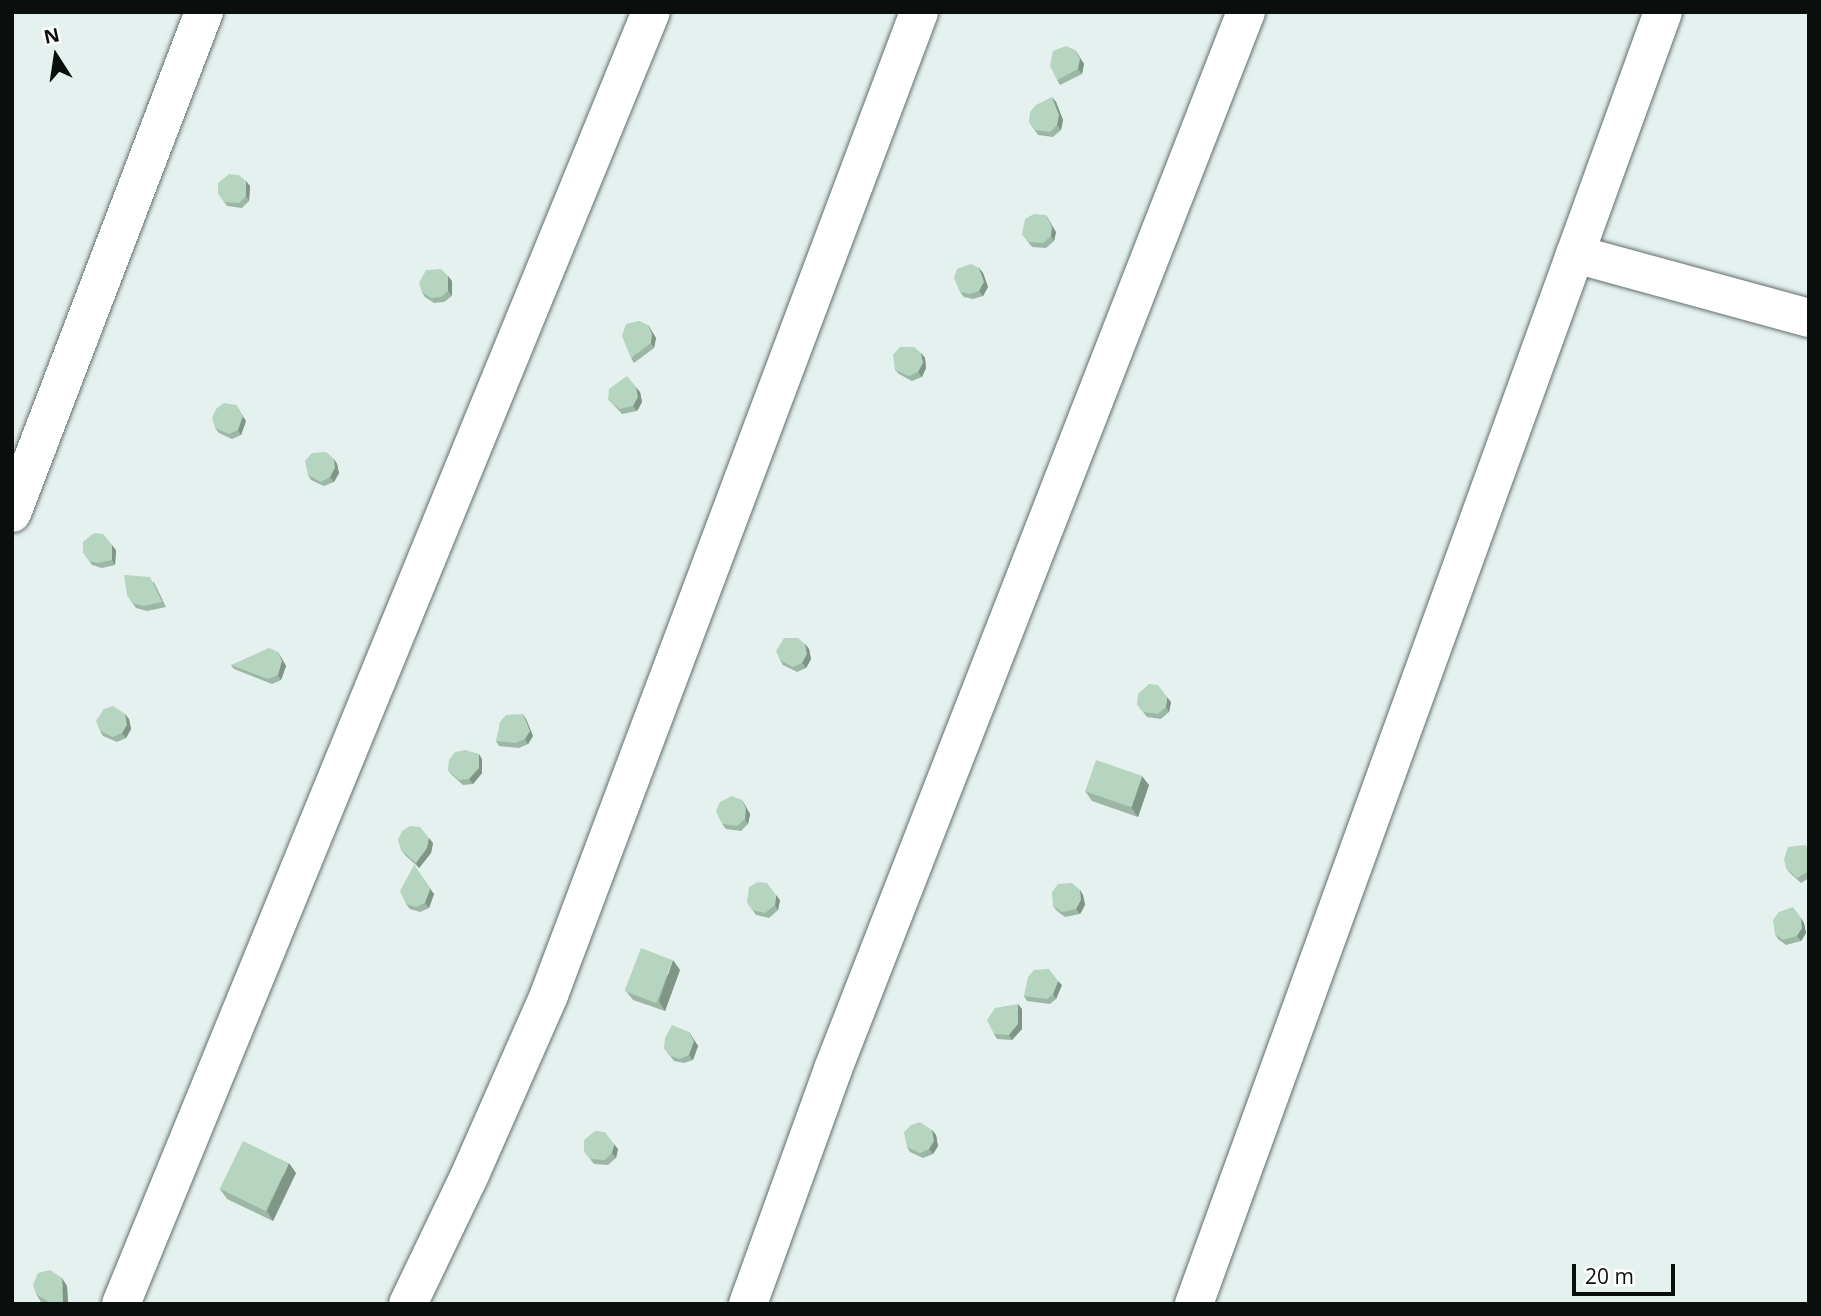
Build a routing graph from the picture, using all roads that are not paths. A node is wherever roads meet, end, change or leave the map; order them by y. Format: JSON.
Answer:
{"nodes":[{"id":1,"x":204,"y":12,"type":"edge"},
{"id":2,"x":651,"y":12,"type":"edge"},
{"id":3,"x":919,"y":12,"type":"edge"},
{"id":4,"x":1246,"y":12,"type":"edge"},
{"id":5,"x":1662,"y":12,"type":"edge"},
{"id":6,"x":1575,"y":254,"type":"junction"},
{"id":7,"x":1809,"y":318,"type":"edge"},
{"id":8,"x":12,"y":513,"type":"edge"},
{"id":9,"x":121,"y":1304,"type":"edge"},
{"id":10,"x":408,"y":1304,"type":"edge"},
{"id":11,"x":748,"y":1304,"type":"edge"},
{"id":12,"x":1194,"y":1304,"type":"edge"}],
"edges":[{"from":1,"to":8,"type":"street"},
{"from":2,"to":9,"type":"street"},
{"from":3,"to":10,"type":"street"},
{"from":4,"to":11,"type":"street"},
{"from":5,"to":6,"type":"street"},
{"from":6,"to":7,"type":"street"},
{"from":6,"to":12,"type":"street"}]}
